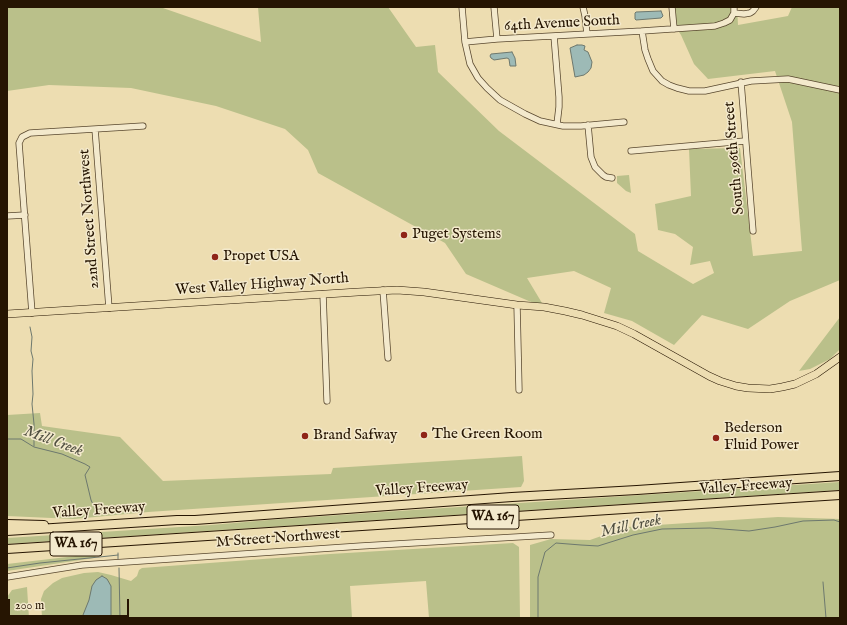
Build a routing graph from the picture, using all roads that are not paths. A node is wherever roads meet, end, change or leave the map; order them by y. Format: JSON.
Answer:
{"nodes":[{"id":1,"x":462,"y":7,"type":"edge"},
{"id":2,"x":494,"y":7,"type":"edge"},
{"id":3,"x":583,"y":7,"type":"edge"},
{"id":4,"x":672,"y":7,"type":"edge"},
{"id":5,"x":756,"y":7,"type":"edge"},
{"id":6,"x":734,"y":10,"type":"edge"},
{"id":7,"x":674,"y":29,"type":"junction"},
{"id":8,"x":642,"y":31,"type":"junction"},
{"id":9,"x":587,"y":34,"type":"junction"},
{"id":10,"x":554,"y":36,"type":"junction"},
{"id":11,"x":496,"y":39,"type":"junction"},
{"id":12,"x":466,"y":42,"type":"junction"},
{"id":13,"x":741,"y":82,"type":"junction"},
{"id":14,"x":840,"y":90,"type":"edge"},
{"id":15,"x":624,"y":122,"type":"dead end"},
{"id":16,"x":557,"y":124,"type":"junction"},
{"id":17,"x":588,"y":125,"type":"junction"},
{"id":18,"x":143,"y":126,"type":"dead end"},
{"id":19,"x":95,"y":129,"type":"junction"},
{"id":20,"x":745,"y":141,"type":"junction"},
{"id":21,"x":631,"y":151,"type":"dead end"},
{"id":22,"x":612,"y":178,"type":"dead end"},
{"id":23,"x":25,"y":215,"type":"junction"},
{"id":24,"x":7,"y":216,"type":"edge"},
{"id":25,"x":753,"y":231,"type":"dead end"},
{"id":26,"x":383,"y":290,"type":"junction"},
{"id":27,"x":324,"y":294,"type":"junction"},
{"id":28,"x":517,"y":305,"type":"junction"},
{"id":29,"x":109,"y":308,"type":"junction"},
{"id":30,"x":32,"y":313,"type":"junction"},
{"id":31,"x":7,"y":314,"type":"edge"},
{"id":32,"x":840,"y":357,"type":"edge"},
{"id":33,"x":388,"y":358,"type":"dead end"},
{"id":34,"x":519,"y":390,"type":"dead end"},
{"id":35,"x":327,"y":400,"type":"dead end"},
{"id":36,"x":840,"y":476,"type":"edge"},
{"id":37,"x":840,"y":495,"type":"edge"},
{"id":38,"x":7,"y":524,"type":"edge"},
{"id":39,"x":58,"y":528,"type":"junction"},
{"id":40,"x":7,"y":531,"type":"edge"},
{"id":41,"x":551,"y":535,"type":"dead end"},
{"id":42,"x":146,"y":540,"type":"junction"},
{"id":43,"x":7,"y":549,"type":"edge"},
{"id":44,"x":7,"y":554,"type":"edge"},
{"id":45,"x":7,"y":577,"type":"edge"}],
"edges":[{"from":1,"to":12,"type":"street"},
{"from":2,"to":11,"type":"street"},
{"from":3,"to":9,"type":"street"},
{"from":4,"to":7,"type":"street"},
{"from":5,"to":6,"type":"street"},
{"from":6,"to":7,"type":"street","name":"64th Avenue South"},
{"from":7,"to":8,"type":"street","name":"64th Avenue South"},
{"from":8,"to":9,"type":"street","name":"64th Avenue South"},
{"from":8,"to":13,"type":"street"},
{"from":9,"to":10,"type":"street","name":"64th Avenue South"},
{"from":10,"to":11,"type":"street","name":"64th Avenue South"},
{"from":10,"to":16,"type":"street"},
{"from":11,"to":12,"type":"street","name":"64th Avenue South"},
{"from":12,"to":16,"type":"street"},
{"from":13,"to":14,"type":"street"},
{"from":13,"to":20,"type":"street","name":"South 296th Street"},
{"from":15,"to":17,"type":"street"},
{"from":16,"to":17,"type":"street"},
{"from":17,"to":22,"type":"street"},
{"from":18,"to":19,"type":"street"},
{"from":19,"to":23,"type":"street"},
{"from":19,"to":29,"type":"street","name":"22nd Street Northwest"},
{"from":20,"to":21,"type":"street"},
{"from":20,"to":25,"type":"street","name":"South 296th Street"},
{"from":23,"to":24,"type":"street"},
{"from":23,"to":30,"type":"street"},
{"from":26,"to":27,"type":"main road","name":"West Valley Highway North"},
{"from":26,"to":28,"type":"main road","name":"West Valley Highway North"},
{"from":26,"to":33,"type":"street"},
{"from":27,"to":29,"type":"main road","name":"West Valley Highway North"},
{"from":27,"to":35,"type":"street"},
{"from":28,"to":32,"type":"main road","name":"West Valley Highway North"},
{"from":28,"to":34,"type":"street"},
{"from":29,"to":30,"type":"main road","name":"West Valley Highway North"},
{"from":30,"to":31,"type":"main road","name":"West Valley Highway North"},
{"from":36,"to":39,"type":"highway","name":"Valley Freeway","number":"WA 167"},
{"from":37,"to":42,"type":"highway","name":"Valley Freeway","number":"WA 167"},
{"from":38,"to":39,"type":"highway"},
{"from":39,"to":40,"type":"highway","name":"Valley Freeway","number":"WA 167"},
{"from":41,"to":45,"type":"street","name":"M Street Northwest"},
{"from":42,"to":43,"type":"highway","name":"Valley Freeway","number":"WA 167"},
{"from":42,"to":44,"type":"highway"}]}
